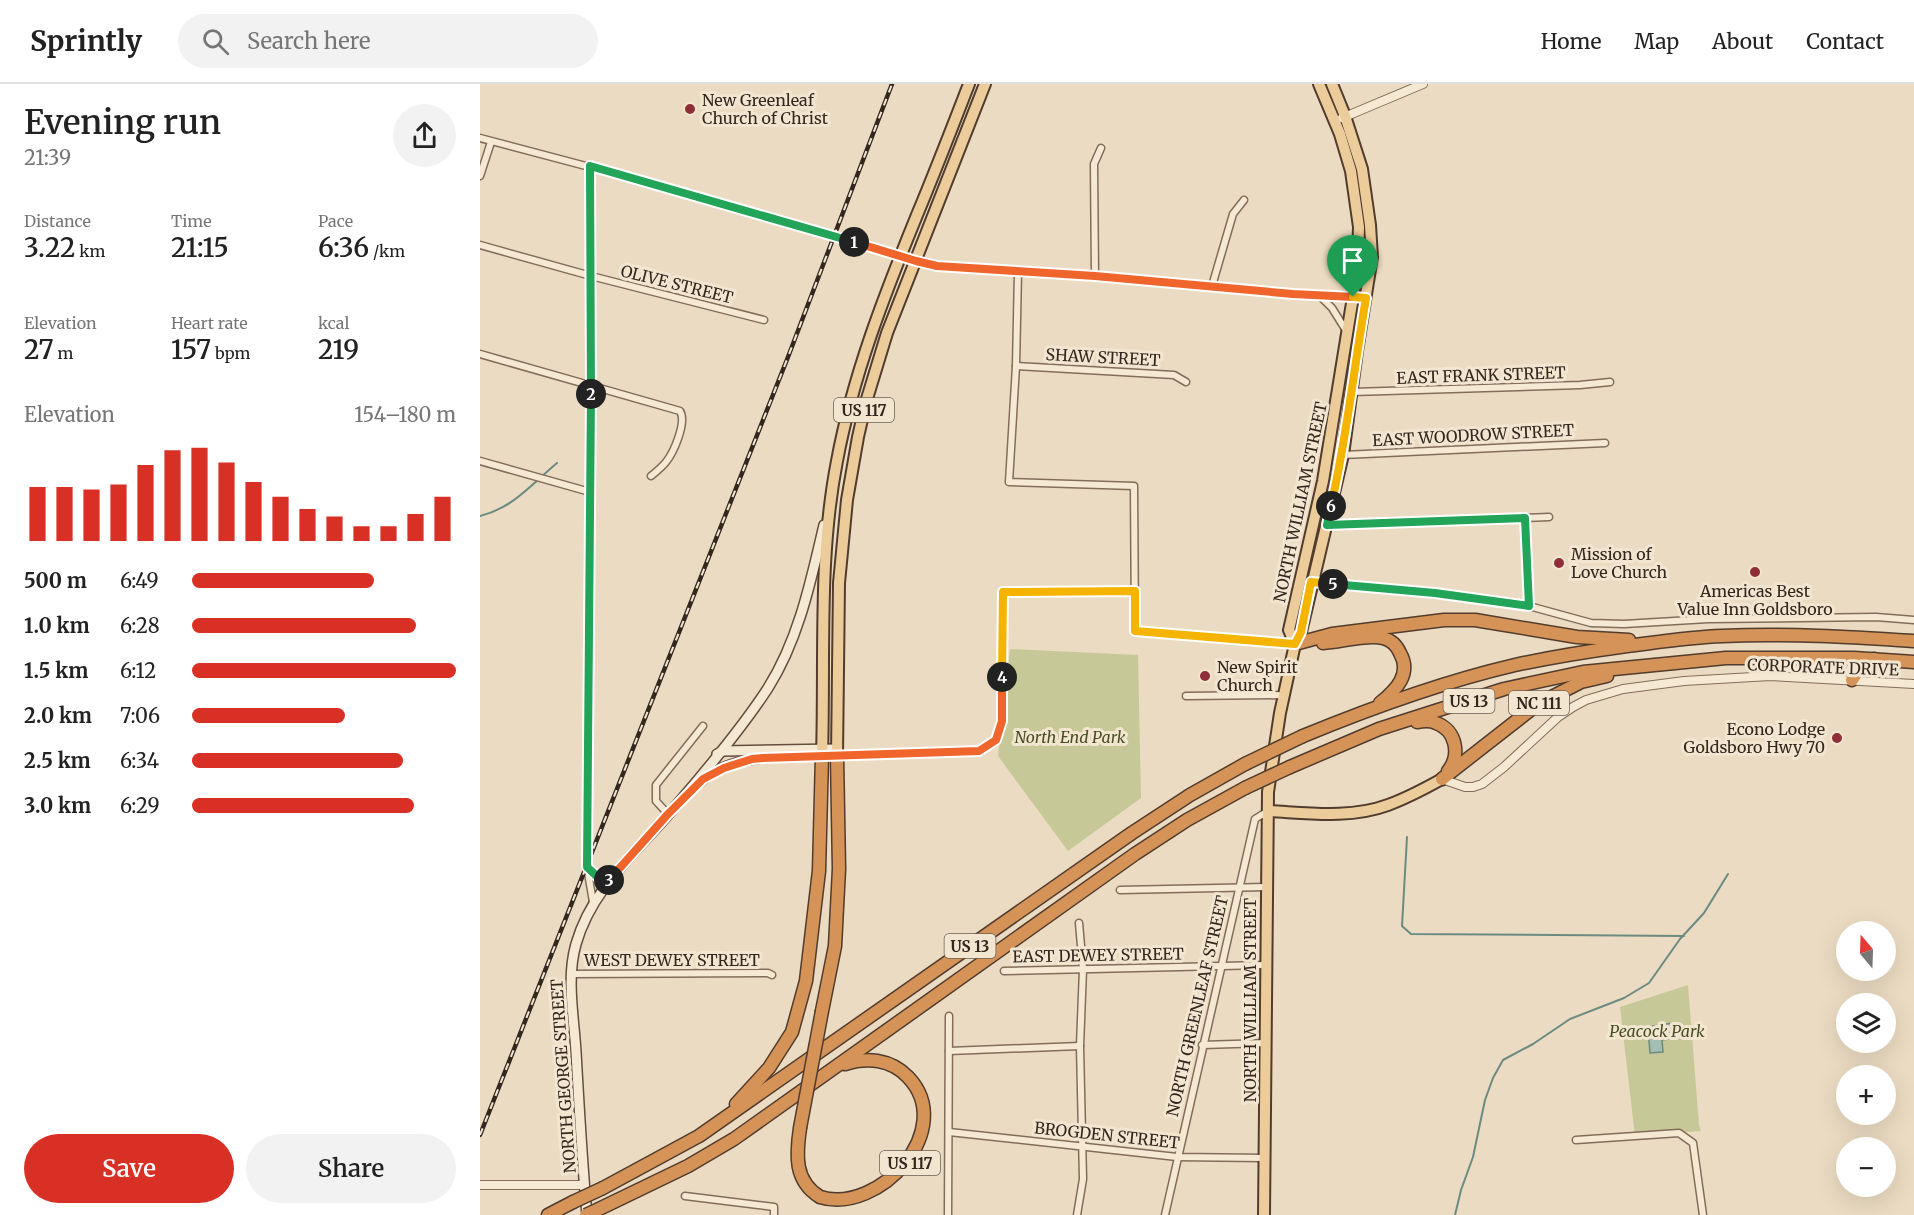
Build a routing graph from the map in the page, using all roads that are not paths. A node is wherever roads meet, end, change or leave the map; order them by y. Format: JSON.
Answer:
{"nodes":[{"id":1,"x":969,"y":84,"type":"edge"},
{"id":2,"x":985,"y":84,"type":"edge"},
{"id":3,"x":1320,"y":84,"type":"edge"},
{"id":4,"x":1332,"y":84,"type":"edge"},
{"id":5,"x":1424,"y":84,"type":"edge"},
{"id":6,"x":1345,"y":116,"type":"junction"},
{"id":7,"x":1334,"y":121,"type":"junction"},
{"id":8,"x":480,"y":138,"type":"edge"},
{"id":9,"x":491,"y":142,"type":"junction"},
{"id":10,"x":1101,"y":148,"type":"dead end"},
{"id":11,"x":590,"y":166,"type":"junction"},
{"id":12,"x":480,"y":176,"type":"edge"},
{"id":13,"x":1244,"y":200,"type":"dead end"},
{"id":14,"x":480,"y":245,"type":"edge"},
{"id":15,"x":900,"y":256,"type":"junction"},
{"id":16,"x":916,"y":261,"type":"junction"},
{"id":17,"x":1018,"y":271,"type":"junction"},
{"id":18,"x":591,"y":276,"type":"junction"},
{"id":19,"x":1095,"y":276,"type":"junction"},
{"id":20,"x":1212,"y":286,"type":"junction"},
{"id":21,"x":1318,"y":295,"type":"junction"},
{"id":22,"x":1353,"y":297,"type":"junction"},
{"id":23,"x":1366,"y":298,"type":"junction"},
{"id":24,"x":764,"y":320,"type":"dead end"},
{"id":25,"x":1347,"y":332,"type":"junction"},
{"id":26,"x":480,"y":354,"type":"edge"},
{"id":27,"x":1016,"y":366,"type":"junction"},
{"id":28,"x":1186,"y":382,"type":"dead end"},
{"id":29,"x":1610,"y":382,"type":"dead end"},
{"id":30,"x":591,"y":386,"type":"junction"},
{"id":31,"x":1352,"y":392,"type":"junction"},
{"id":32,"x":851,"y":398,"type":"junction"},
{"id":33,"x":866,"y":402,"type":"junction"},
{"id":34,"x":1605,"y":443,"type":"dead end"},
{"id":35,"x":1343,"y":455,"type":"junction"},
{"id":36,"x":480,"y":461,"type":"edge"},
{"id":37,"x":651,"y":476,"type":"dead end"},
{"id":38,"x":590,"y":492,"type":"junction"},
{"id":39,"x":832,"y":494,"type":"junction"},
{"id":40,"x":1550,"y":517,"type":"dead end"},
{"id":41,"x":1525,"y":518,"type":"junction"},
{"id":42,"x":1327,"y":525,"type":"junction"},
{"id":43,"x":1311,"y":582,"type":"junction"},
{"id":44,"x":1135,"y":591,"type":"junction"},
{"id":45,"x":1529,"y":606,"type":"junction"},
{"id":46,"x":1914,"y":620,"type":"edge"},
{"id":47,"x":1666,"y":641,"type":"junction"},
{"id":48,"x":1914,"y":641,"type":"edge"},
{"id":49,"x":1295,"y":644,"type":"junction"},
{"id":50,"x":1834,"y":658,"type":"junction"},
{"id":51,"x":1874,"y":659,"type":"junction"},
{"id":52,"x":1914,"y":662,"type":"edge"},
{"id":53,"x":1655,"y":664,"type":"junction"},
{"id":54,"x":1852,"y":680,"type":"junction"},
{"id":55,"x":1914,"y":684,"type":"edge"},
{"id":56,"x":1284,"y":695,"type":"junction"},
{"id":57,"x":1186,"y":696,"type":"dead end"},
{"id":58,"x":1352,"y":716,"type":"junction"},
{"id":59,"x":703,"y":726,"type":"dead end"},
{"id":60,"x":1379,"y":729,"type":"junction"},
{"id":61,"x":822,"y":752,"type":"junction"},
{"id":62,"x":837,"y":752,"type":"junction"},
{"id":63,"x":717,"y":755,"type":"junction"},
{"id":64,"x":1442,"y":779,"type":"junction"},
{"id":65,"x":1268,"y":811,"type":"junction"},
{"id":66,"x":668,"y":814,"type":"junction"},
{"id":67,"x":587,"y":867,"type":"junction"},
{"id":68,"x":605,"y":884,"type":"junction"},
{"id":69,"x":1238,"y":887,"type":"junction"},
{"id":70,"x":1266,"y":887,"type":"junction"},
{"id":71,"x":1120,"y":890,"type":"dead end"},
{"id":72,"x":593,"y":902,"type":"junction"},
{"id":73,"x":1080,"y":923,"type":"dead end"},
{"id":74,"x":1221,"y":965,"type":"junction"},
{"id":75,"x":1265,"y":965,"type":"junction"},
{"id":76,"x":1083,"y":969,"type":"junction"},
{"id":77,"x":1004,"y":971,"type":"dead end"},
{"id":78,"x":571,"y":974,"type":"junction"},
{"id":79,"x":772,"y":975,"type":"dead end"},
{"id":80,"x":949,"y":1016,"type":"dead end"},
{"id":81,"x":1266,"y":1043,"type":"junction"},
{"id":82,"x":1202,"y":1045,"type":"junction"},
{"id":83,"x":1080,"y":1046,"type":"junction"},
{"id":84,"x":949,"y":1051,"type":"junction"},
{"id":85,"x":825,"y":1074,"type":"junction"},
{"id":86,"x":949,"y":1132,"type":"junction"},
{"id":87,"x":699,"y":1136,"type":"junction"},
{"id":88,"x":1576,"y":1140,"type":"dead end"},
{"id":89,"x":1082,"y":1145,"type":"junction"},
{"id":90,"x":1177,"y":1157,"type":"junction"},
{"id":91,"x":1264,"y":1158,"type":"junction"},
{"id":92,"x":480,"y":1185,"type":"edge"},
{"id":93,"x":584,"y":1185,"type":"junction"},
{"id":94,"x":685,"y":1196,"type":"dead end"},
{"id":95,"x":548,"y":1215,"type":"edge"},
{"id":96,"x":586,"y":1215,"type":"edge"},
{"id":97,"x":774,"y":1215,"type":"edge"},
{"id":98,"x":948,"y":1215,"type":"edge"},
{"id":99,"x":1077,"y":1215,"type":"edge"},
{"id":100,"x":1164,"y":1215,"type":"edge"},
{"id":101,"x":1264,"y":1215,"type":"edge"},
{"id":102,"x":1703,"y":1215,"type":"edge"}],
"edges":[{"from":1,"to":15,"type":"main road","number":"US 117"},
{"from":2,"to":16,"type":"main road","number":"US 117"},
{"from":3,"to":7,"type":"main road","name":"NORTH WILLIAM STREET"},
{"from":4,"to":6,"type":"main road","name":"NORTH WILLIAM STREET"},
{"from":5,"to":6,"type":"street"},
{"from":6,"to":7,"type":"street"},
{"from":6,"to":23,"type":"main road","name":"NORTH WILLIAM STREET"},
{"from":7,"to":22,"type":"main road","name":"NORTH WILLIAM STREET"},
{"from":8,"to":9,"type":"street"},
{"from":9,"to":11,"type":"street"},
{"from":9,"to":12,"type":"street"},
{"from":10,"to":19,"type":"street"},
{"from":11,"to":15,"type":"street"},
{"from":11,"to":18,"type":"street"},
{"from":13,"to":20,"type":"street"},
{"from":14,"to":18,"type":"street","name":"OLIVE STREET"},
{"from":15,"to":16,"type":"street"},
{"from":15,"to":32,"type":"main road","number":"US 117"},
{"from":16,"to":17,"type":"street"},
{"from":16,"to":33,"type":"main road","number":"US 117"},
{"from":17,"to":19,"type":"street"},
{"from":17,"to":27,"type":"street"},
{"from":18,"to":24,"type":"street","name":"OLIVE STREET"},
{"from":18,"to":30,"type":"street"},
{"from":19,"to":20,"type":"street"},
{"from":20,"to":21,"type":"street"},
{"from":21,"to":22,"type":"street"},
{"from":21,"to":25,"type":"street"},
{"from":22,"to":23,"type":"street"},
{"from":22,"to":25,"type":"main road","name":"NORTH WILLIAM STREET"},
{"from":23,"to":31,"type":"main road","name":"NORTH WILLIAM STREET"},
{"from":25,"to":49,"type":"main road","name":"NORTH WILLIAM STREET"},
{"from":26,"to":30,"type":"street"},
{"from":27,"to":28,"type":"street","name":"SHAW STREET"},
{"from":27,"to":44,"type":"street"},
{"from":29,"to":31,"type":"street","name":"EAST FRANK STREET"},
{"from":30,"to":37,"type":"street"},
{"from":30,"to":38,"type":"street"},
{"from":31,"to":35,"type":"main road","name":"NORTH WILLIAM STREET"},
{"from":32,"to":33,"type":"main road"},
{"from":32,"to":39,"type":"main road","number":"US 117"},
{"from":33,"to":62,"type":"main road","number":"US 117"},
{"from":34,"to":35,"type":"street","name":"EAST WOODROW STREET"},
{"from":35,"to":42,"type":"main road","name":"NORTH WILLIAM STREET"},
{"from":36,"to":38,"type":"street"},
{"from":38,"to":67,"type":"street"},
{"from":39,"to":61,"type":"main road","number":"US 117"},
{"from":39,"to":63,"type":"main road"},
{"from":40,"to":41,"type":"street"},
{"from":41,"to":42,"type":"street"},
{"from":41,"to":45,"type":"street"},
{"from":42,"to":43,"type":"main road","name":"NORTH WILLIAM STREET"},
{"from":43,"to":45,"type":"street"},
{"from":43,"to":49,"type":"main road","name":"NORTH WILLIAM STREET"},
{"from":44,"to":49,"type":"street"},
{"from":44,"to":62,"type":"street"},
{"from":45,"to":46,"type":"street"},
{"from":47,"to":48,"type":"highway","number":"US 13"},
{"from":47,"to":49,"type":"highway"},
{"from":47,"to":58,"type":"highway","number":"US 13"},
{"from":49,"to":56,"type":"main road","name":"NORTH WILLIAM STREET"},
{"from":49,"to":58,"type":"highway"},
{"from":50,"to":51,"type":"highway","number":"US 13"},
{"from":50,"to":53,"type":"highway","number":"US 13"},
{"from":50,"to":54,"type":"highway"},
{"from":51,"to":52,"type":"highway","number":"US 13"},
{"from":51,"to":54,"type":"highway"},
{"from":53,"to":60,"type":"highway","number":"US 13"},
{"from":53,"to":64,"type":"highway","number":"NC 111"},
{"from":54,"to":55,"type":"street","name":"CORPORATE DRIVE"},
{"from":54,"to":64,"type":"street","name":"CORPORATE DRIVE"},
{"from":56,"to":57,"type":"street"},
{"from":56,"to":65,"type":"main road","name":"NORTH WILLIAM STREET"},
{"from":58,"to":87,"type":"highway","number":"US 13","bridge":true},
{"from":59,"to":66,"type":"street"},
{"from":60,"to":64,"type":"highway"},
{"from":60,"to":85,"type":"highway","number":"US 13","bridge":true},
{"from":61,"to":62,"type":"main road"},
{"from":61,"to":63,"type":"main road"},
{"from":61,"to":66,"type":"main road"},
{"from":61,"to":87,"type":"highway","number":"US 117"},
{"from":62,"to":85,"type":"highway","number":"US 117","bridge":true},
{"from":63,"to":66,"type":"main road"},
{"from":64,"to":65,"type":"main road","number":"NC 111"},
{"from":65,"to":69,"type":"street","name":"NORTH GREENLEAF STREET"},
{"from":65,"to":70,"type":"main road","name":"NORTH WILLIAM STREET"},
{"from":66,"to":68,"type":"main road","name":"NORTH GEORGE STREET"},
{"from":67,"to":68,"type":"street"},
{"from":67,"to":72,"type":"street"},
{"from":68,"to":72,"type":"main road","name":"NORTH GEORGE STREET"},
{"from":69,"to":70,"type":"street"},
{"from":69,"to":71,"type":"street"},
{"from":69,"to":74,"type":"street","name":"NORTH GREENLEAF STREET"},
{"from":70,"to":75,"type":"main road","name":"NORTH WILLIAM STREET"},
{"from":72,"to":78,"type":"main road","name":"NORTH GEORGE STREET"},
{"from":73,"to":76,"type":"street"},
{"from":74,"to":75,"type":"street","name":"EAST DEWEY STREET"},
{"from":74,"to":76,"type":"street","name":"EAST DEWEY STREET"},
{"from":74,"to":82,"type":"street","name":"NORTH GREENLEAF STREET"},
{"from":75,"to":81,"type":"main road","name":"NORTH WILLIAM STREET"},
{"from":76,"to":77,"type":"street","name":"EAST DEWEY STREET"},
{"from":76,"to":83,"type":"street"},
{"from":78,"to":79,"type":"street","name":"WEST DEWEY STREET"},
{"from":78,"to":93,"type":"main road","name":"NORTH GEORGE STREET"},
{"from":80,"to":84,"type":"street"},
{"from":81,"to":82,"type":"street"},
{"from":81,"to":91,"type":"main road","name":"NORTH WILLIAM STREET"},
{"from":82,"to":90,"type":"street","name":"NORTH GREENLEAF STREET"},
{"from":83,"to":84,"type":"street"},
{"from":83,"to":89,"type":"street"},
{"from":84,"to":86,"type":"street"},
{"from":85,"to":96,"type":"highway","number":"US 13","bridge":true},
{"from":86,"to":89,"type":"street","name":"BROGDEN STREET"},
{"from":86,"to":98,"type":"street"},
{"from":87,"to":95,"type":"highway","number":"US 13","bridge":true},
{"from":88,"to":102,"type":"street"},
{"from":89,"to":90,"type":"street","name":"BROGDEN STREET"},
{"from":89,"to":99,"type":"street"},
{"from":90,"to":91,"type":"street","name":"BROGDEN STREET"},
{"from":90,"to":100,"type":"street","name":"NORTH GREENLEAF STREET"},
{"from":91,"to":101,"type":"main road","name":"NORTH WILLIAM STREET"},
{"from":92,"to":93,"type":"street"},
{"from":93,"to":96,"type":"main road","name":"NORTH GEORGE STREET"},
{"from":94,"to":97,"type":"street"}]}
